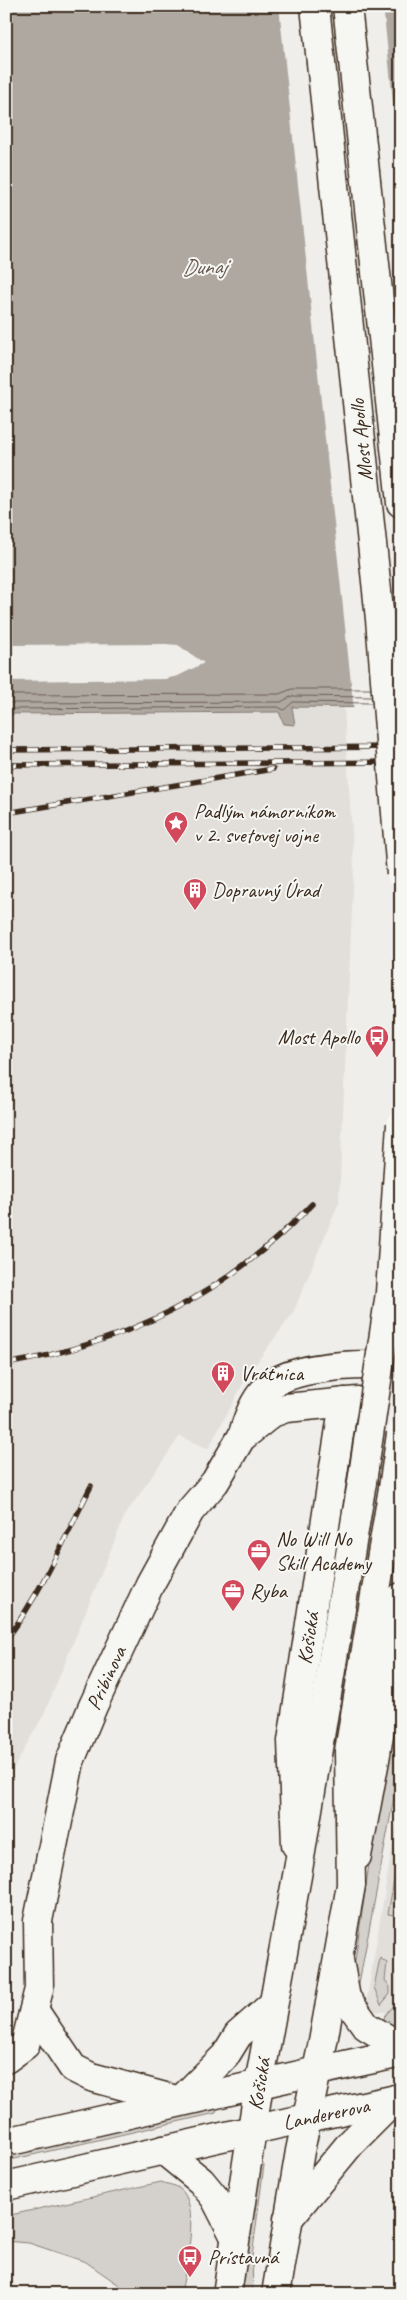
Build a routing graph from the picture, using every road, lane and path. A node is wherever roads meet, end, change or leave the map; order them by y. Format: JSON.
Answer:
{"nodes":[{"id":1,"x":315,"y":6,"type":"edge"},
{"id":2,"x":347,"y":6,"type":"edge"},
{"id":3,"x":401,"y":503,"type":"edge"},
{"id":4,"x":401,"y":874,"type":"edge"},
{"id":5,"x":401,"y":1124,"type":"edge"},
{"id":6,"x":351,"y":1401,"type":"junction"},
{"id":7,"x":401,"y":1434,"type":"edge"},
{"id":8,"x":241,"y":1438,"type":"junction"},
{"id":9,"x":401,"y":1598,"type":"edge"},
{"id":10,"x":297,"y":1876,"type":"junction"},
{"id":11,"x":351,"y":1885,"type":"junction"},
{"id":12,"x":338,"y":1956,"type":"junction"},
{"id":13,"x":272,"y":2005,"type":"junction"},
{"id":14,"x":34,"y":2010,"type":"junction"},
{"id":15,"x":401,"y":2047,"type":"edge"},
{"id":16,"x":401,"y":2054,"type":"edge"},
{"id":17,"x":6,"y":2059,"type":"edge"},
{"id":18,"x":317,"y":2071,"type":"junction"},
{"id":19,"x":258,"y":2084,"type":"junction"},
{"id":20,"x":398,"y":2099,"type":"edge"},
{"id":21,"x":180,"y":2101,"type":"junction"},
{"id":22,"x":306,"y":2118,"type":"junction"},
{"id":23,"x":251,"y":2130,"type":"junction"},
{"id":24,"x":6,"y":2142,"type":"edge"},
{"id":25,"x":163,"y":2150,"type":"junction"},
{"id":26,"x":6,"y":2186,"type":"edge"},
{"id":27,"x":288,"y":2219,"type":"junction"},
{"id":28,"x":235,"y":2237,"type":"junction"},
{"id":29,"x":227,"y":2294,"type":"edge"},
{"id":30,"x":276,"y":2294,"type":"edge"}],
"edges":[{"from":1,"to":4,"type":"main road","name":"Most Apollo","bridge":true},
{"from":2,"to":3,"type":"main road","name":"Most Apollo"},
{"from":5,"to":10,"type":"main road","name":"Košická","bridge":true},
{"from":6,"to":8,"type":"main road","name":"Pribinova"},
{"from":6,"to":8,"type":"main road"},
{"from":6,"to":10,"type":"main road","name":"Košická"},
{"from":7,"to":11,"type":"main road","bridge":true},
{"from":8,"to":14,"type":"main road","name":"Pribinova"},
{"from":9,"to":11,"type":"main road"},
{"from":10,"to":13,"type":"main road","name":"Košická"},
{"from":11,"to":12,"type":"main road"},
{"from":12,"to":15,"type":"main road"},
{"from":12,"to":18,"type":"main road"},
{"from":13,"to":19,"type":"main road","name":"Košická"},
{"from":13,"to":21,"type":"main road"},
{"from":14,"to":17,"type":"main road","name":"Pribinova"},
{"from":14,"to":21,"type":"main road"},
{"from":16,"to":18,"type":"main road","name":"Landererova"},
{"from":18,"to":19,"type":"main road","name":"Landererova"},
{"from":18,"to":22,"type":"main road"},
{"from":19,"to":21,"type":"main road"},
{"from":19,"to":23,"type":"main road","name":"Košická"},
{"from":20,"to":22,"type":"main road","name":"Landererova"},
{"from":20,"to":27,"type":"main road"},
{"from":21,"to":24,"type":"main road"},
{"from":22,"to":23,"type":"main road","name":"Landererova"},
{"from":22,"to":27,"type":"main road"},
{"from":23,"to":25,"type":"main road"},
{"from":23,"to":28,"type":"main road","name":"Košická"},
{"from":25,"to":26,"type":"main road"},
{"from":25,"to":28,"type":"main road"},
{"from":27,"to":30,"type":"main road"},
{"from":28,"to":29,"type":"main road","name":"Košická"}]}
